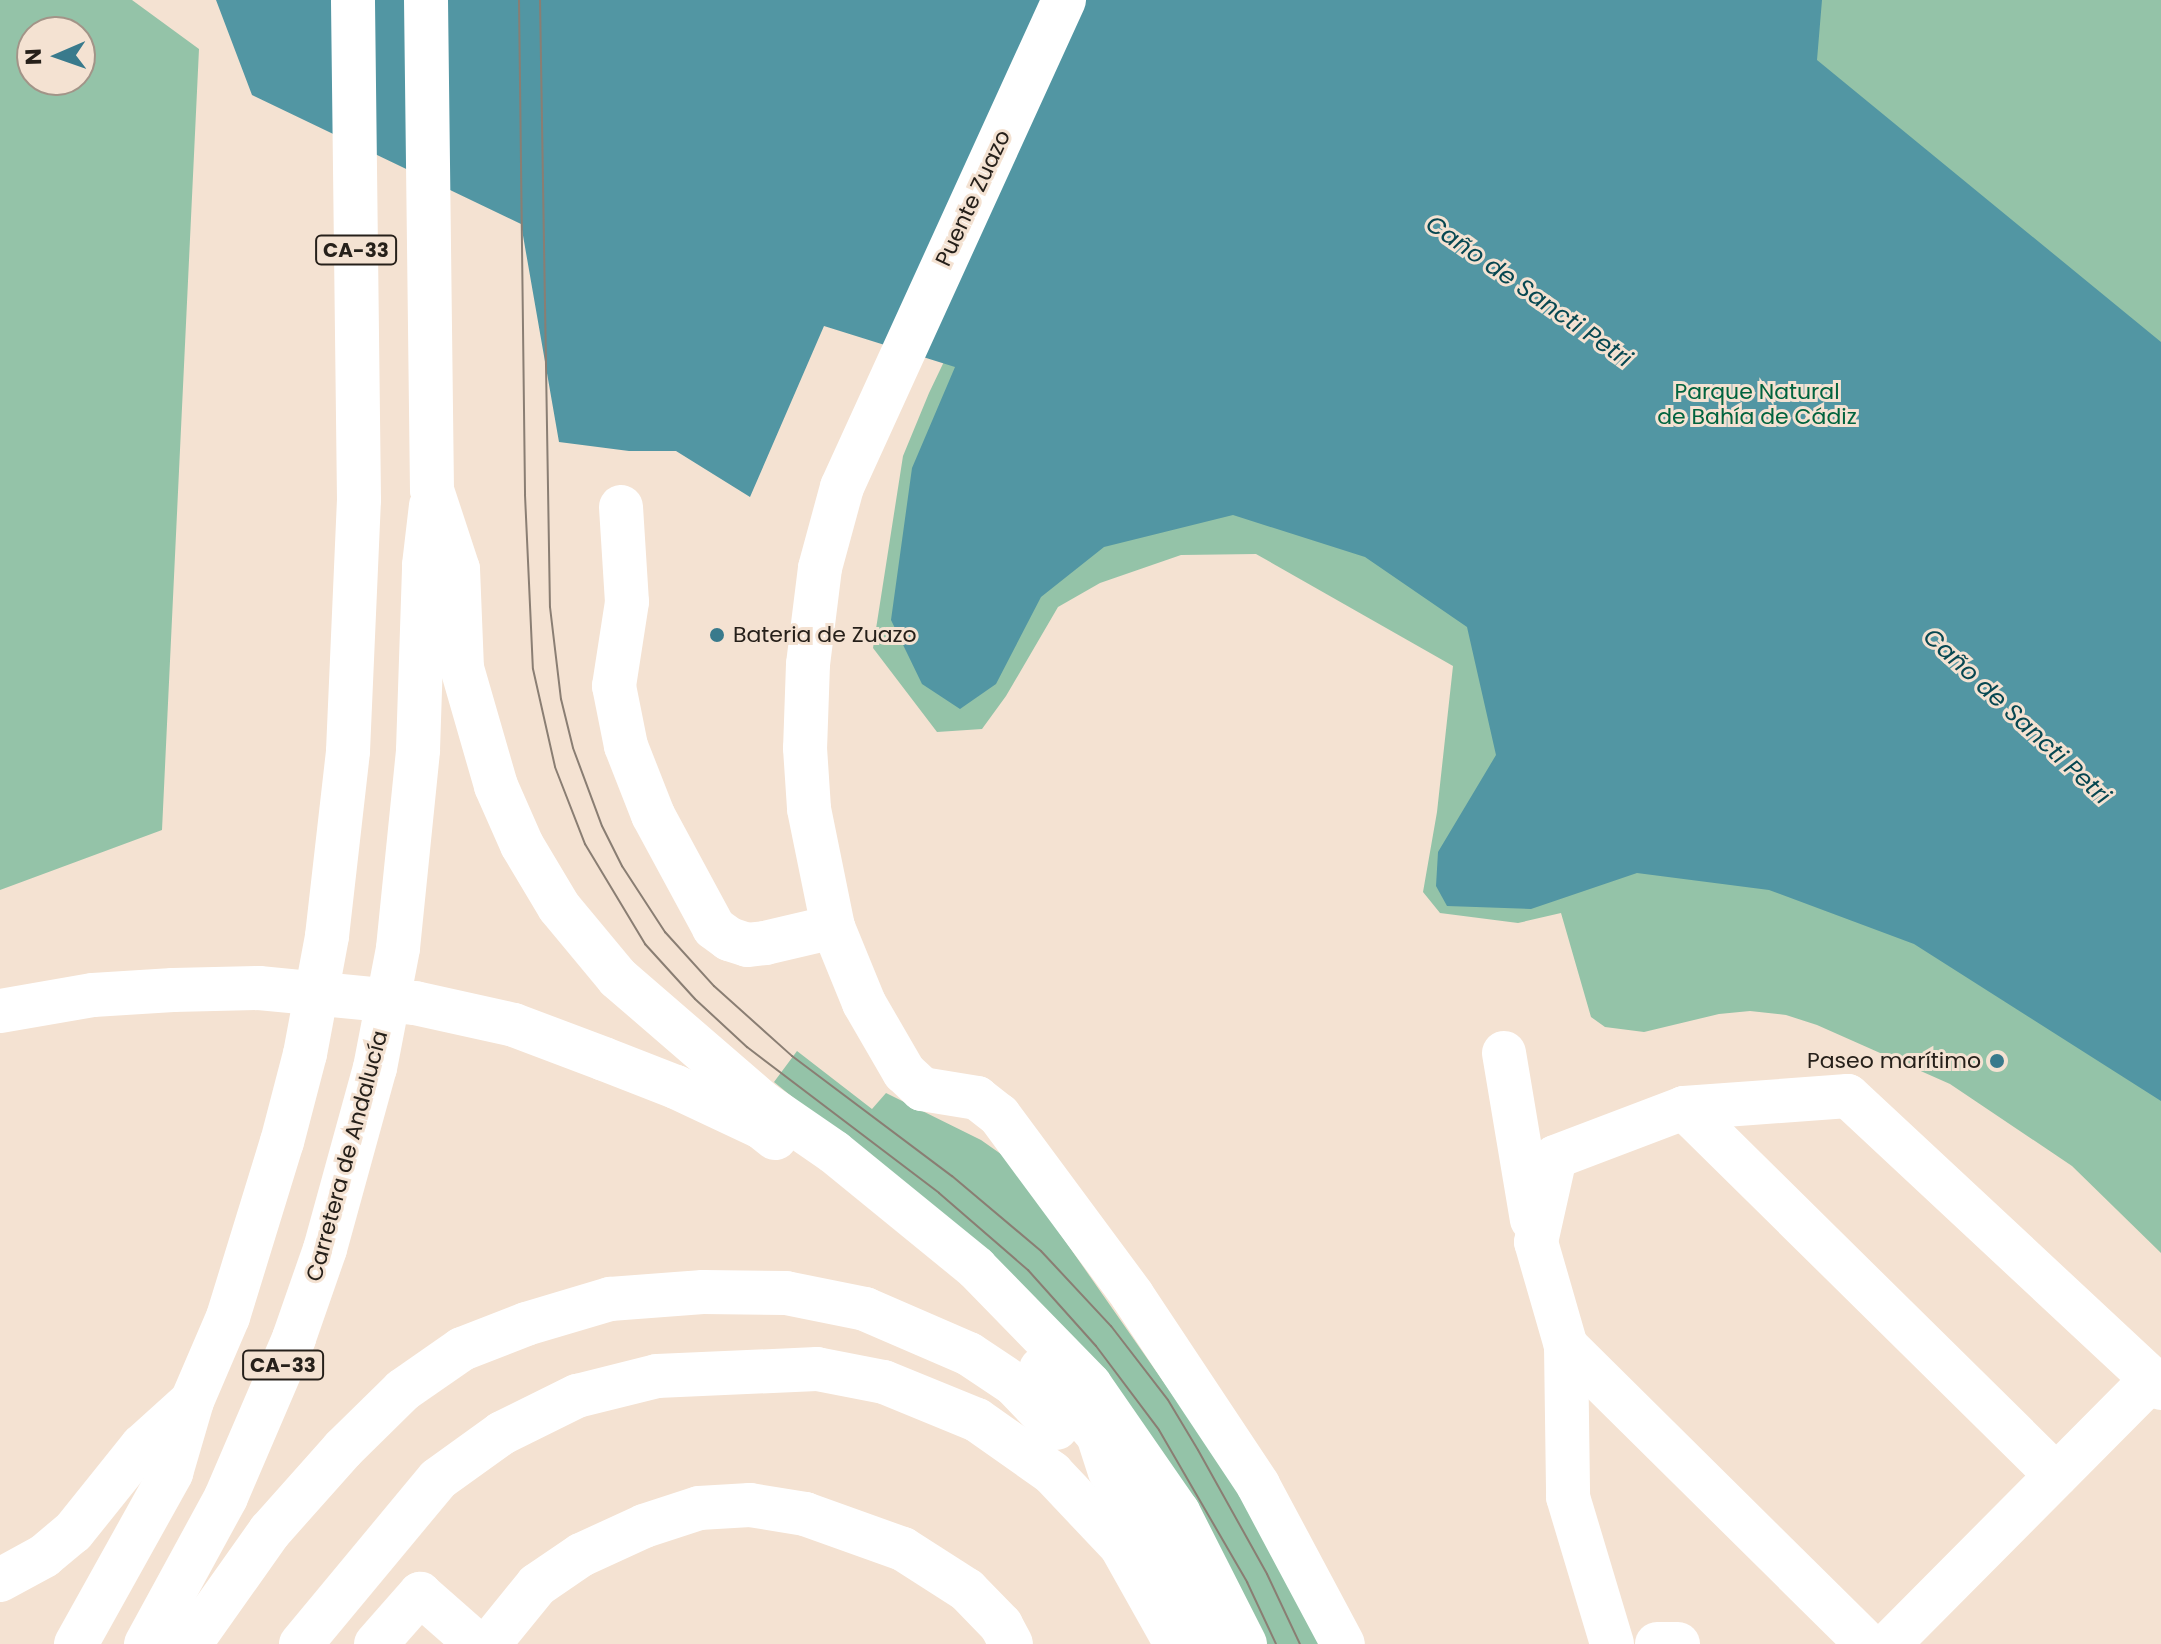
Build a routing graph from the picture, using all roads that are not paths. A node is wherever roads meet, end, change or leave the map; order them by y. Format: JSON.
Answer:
{"nodes":[{"id":1,"x":353,"y":0,"type":"edge"},
{"id":2,"x":426,"y":0,"type":"edge"},
{"id":3,"x":1064,"y":0,"type":"edge"},
{"id":4,"x":432,"y":490,"type":"junction"},
{"id":5,"x":621,"y":507,"type":"dead end"},
{"id":6,"x":833,"y":927,"type":"junction"},
{"id":7,"x":0,"y":1011,"type":"edge"},
{"id":8,"x":1504,"y":1053,"type":"dead end"},
{"id":9,"x":1684,"y":1108,"type":"junction"},
{"id":10,"x":1536,"y":1242,"type":"junction"},
{"id":11,"x":1566,"y":1346,"type":"junction"},
{"id":12,"x":2157,"y":1384,"type":"edge"},
{"id":13,"x":192,"y":1401,"type":"junction"},
{"id":14,"x":1110,"y":1471,"type":"junction"},
{"id":15,"x":2056,"y":1475,"type":"junction"},
{"id":16,"x":377,"y":1555,"type":"junction"},
{"id":17,"x":0,"y":1580,"type":"edge"},
{"id":18,"x":420,"y":1594,"type":"junction"},
{"id":19,"x":76,"y":1644,"type":"edge"},
{"id":20,"x":146,"y":1644,"type":"edge"},
{"id":21,"x":190,"y":1644,"type":"edge"},
{"id":22,"x":301,"y":1644,"type":"edge"},
{"id":23,"x":376,"y":1644,"type":"edge"},
{"id":24,"x":477,"y":1644,"type":"edge"},
{"id":25,"x":489,"y":1644,"type":"edge"},
{"id":26,"x":1011,"y":1644,"type":"edge"},
{"id":27,"x":1176,"y":1644,"type":"edge"},
{"id":28,"x":1211,"y":1644,"type":"edge"},
{"id":29,"x":1245,"y":1644,"type":"edge"},
{"id":30,"x":1343,"y":1644,"type":"edge"},
{"id":31,"x":1612,"y":1644,"type":"edge"},
{"id":32,"x":1657,"y":1644,"type":"edge"},
{"id":33,"x":1678,"y":1644,"type":"edge"},
{"id":34,"x":1867,"y":1644,"type":"edge"},
{"id":35,"x":1889,"y":1644,"type":"edge"}],
"edges":[{"from":1,"to":13,"type":"main road","number":"CA-33"},
{"from":2,"to":4,"type":"main road","number":"CA-33"},
{"from":3,"to":6,"type":"main road","name":"Puente Zuazo"},
{"from":4,"to":20,"type":"main road","name":"Carretera de Andalucía","number":"CA-33"},
{"from":4,"to":29,"type":"main road"},
{"from":5,"to":6,"type":"main road"},
{"from":6,"to":30,"type":"main road","name":"Puente Zuazo"},
{"from":7,"to":14,"type":"main road"},
{"from":8,"to":10,"type":"main road"},
{"from":9,"to":10,"type":"main road"},
{"from":9,"to":12,"type":"main road"},
{"from":9,"to":15,"type":"main road"},
{"from":10,"to":11,"type":"main road"},
{"from":11,"to":31,"type":"main road"},
{"from":11,"to":34,"type":"main road"},
{"from":12,"to":15,"type":"main road"},
{"from":13,"to":17,"type":"main road"},
{"from":13,"to":19,"type":"main road","number":"CA-33"},
{"from":14,"to":21,"type":"main road"},
{"from":14,"to":28,"type":"main road"},
{"from":15,"to":35,"type":"main road"},
{"from":16,"to":18,"type":"main road"},
{"from":16,"to":22,"type":"main road"},
{"from":16,"to":27,"type":"main road"},
{"from":18,"to":23,"type":"main road"},
{"from":18,"to":24,"type":"main road"},
{"from":25,"to":26,"type":"main road"},
{"from":32,"to":33,"type":"main road"}]}
